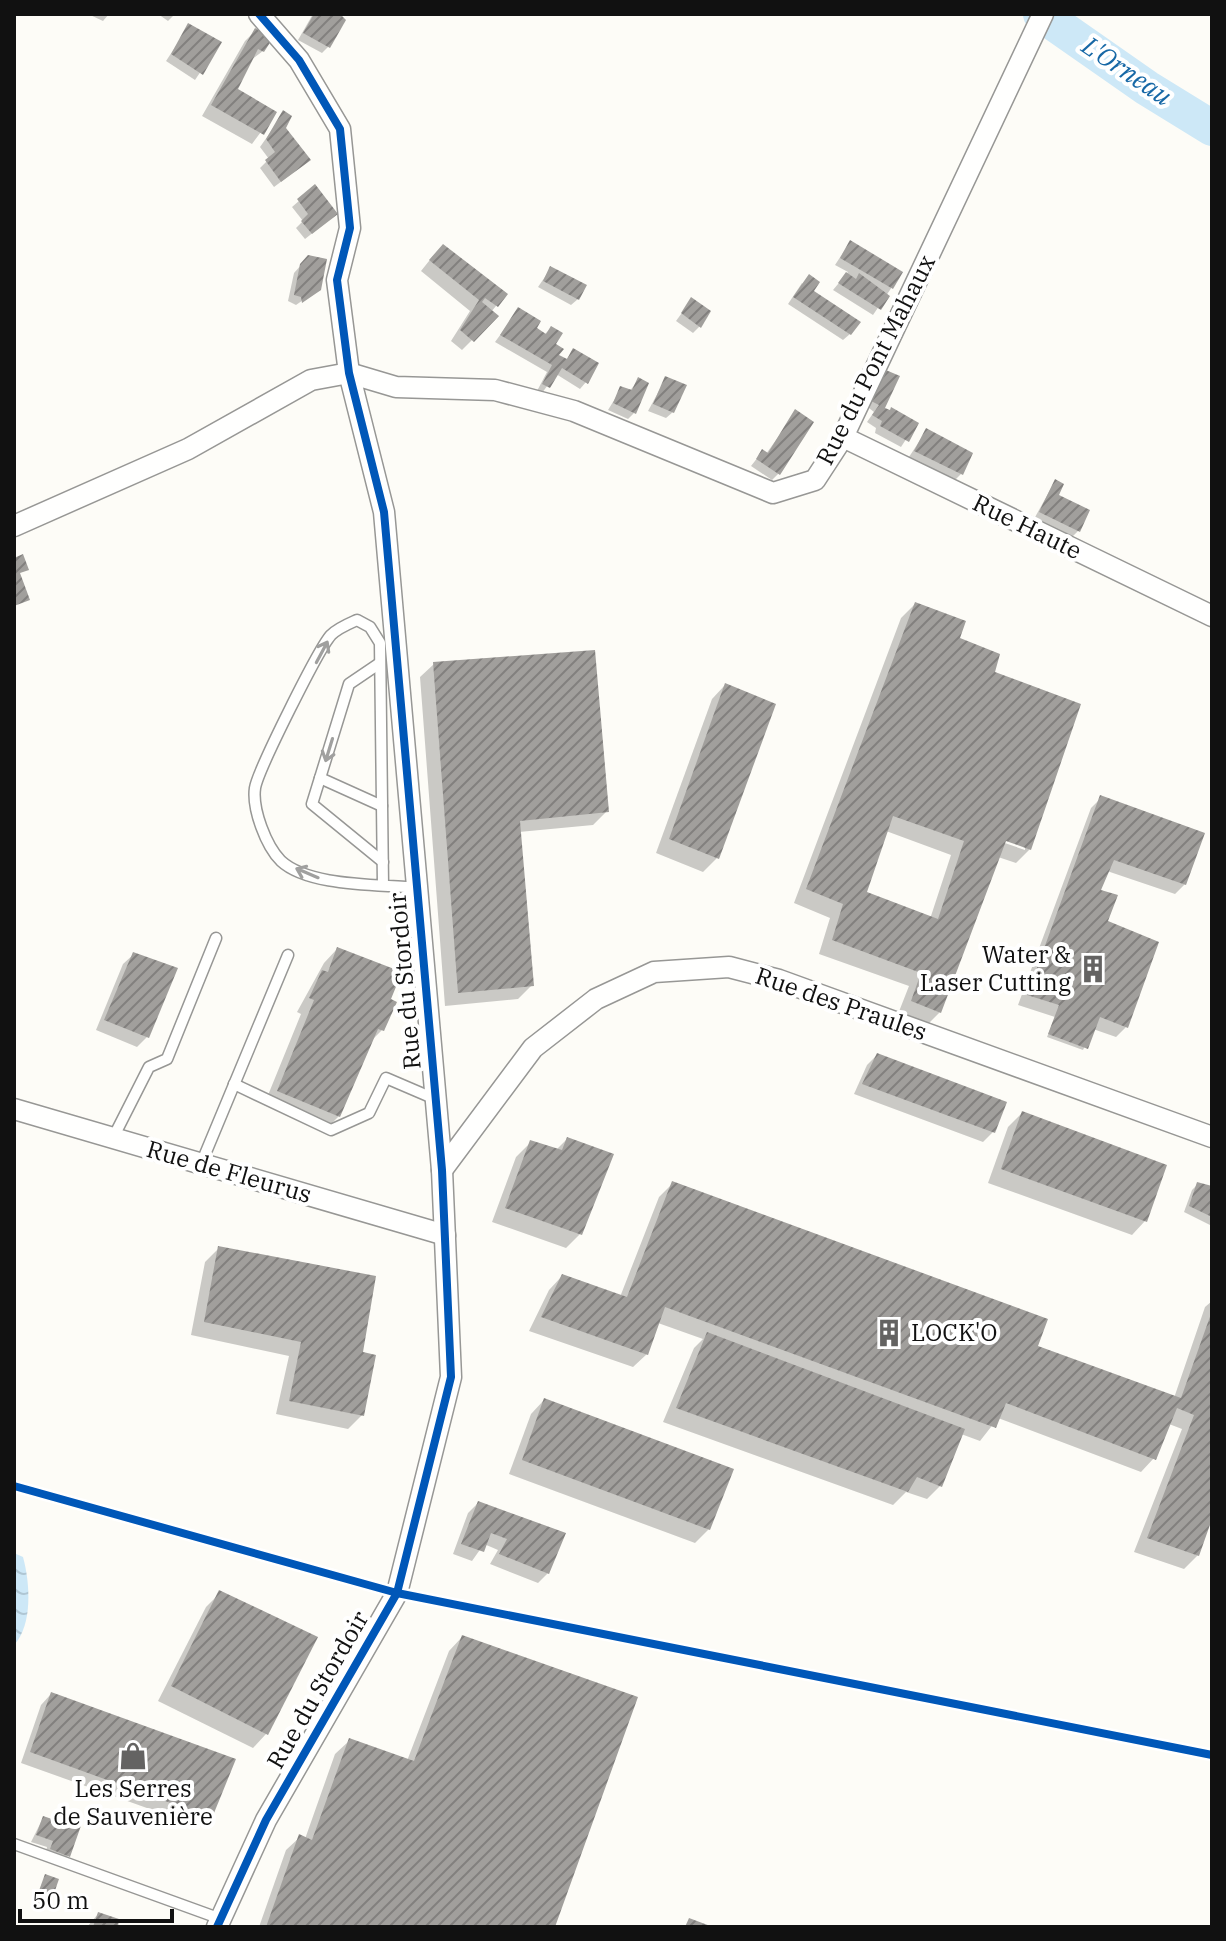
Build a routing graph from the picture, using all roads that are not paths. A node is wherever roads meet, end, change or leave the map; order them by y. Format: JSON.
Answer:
{"nodes":[{"id":1,"x":259,"y":14,"type":"edge"},
{"id":2,"x":1040,"y":22,"type":"edge"},
{"id":3,"x":349,"y":373,"type":"junction"},
{"id":4,"x":843,"y":437,"type":"junction"},
{"id":5,"x":14,"y":526,"type":"edge"},
{"id":6,"x":1212,"y":616,"type":"edge"},
{"id":7,"x":380,"y":663,"type":"junction"},
{"id":8,"x":320,"y":778,"type":"junction"},
{"id":9,"x":382,"y":806,"type":"junction"},
{"id":10,"x":383,"y":862,"type":"junction"},
{"id":11,"x":383,"y":885,"type":"junction"},
{"id":12,"x":417,"y":888,"type":"junction"},
{"id":13,"x":216,"y":938,"type":"dead end"},
{"id":14,"x":288,"y":955,"type":"dead end"},
{"id":15,"x":234,"y":1084,"type":"junction"},
{"id":16,"x":435,"y":1099,"type":"junction"},
{"id":17,"x":14,"y":1109,"type":"edge"},
{"id":18,"x":1212,"y":1137,"type":"edge"},
{"id":19,"x":113,"y":1138,"type":"junction"},
{"id":20,"x":201,"y":1164,"type":"junction"},
{"id":21,"x":442,"y":1170,"type":"junction"},
{"id":22,"x":445,"y":1235,"type":"junction"},
{"id":23,"x":14,"y":1844,"type":"edge"},
{"id":24,"x":219,"y":1923,"type":"edge"}],
"edges":[{"from":1,"to":3,"type":"street","name":"Rue du Stordoir"},
{"from":2,"to":4,"type":"street","name":"Rue du Pont Mahaux"},
{"from":3,"to":4,"type":"street","name":"Rue du Pont Mahaux"},
{"from":3,"to":5,"type":"street"},
{"from":3,"to":12,"type":"street","name":"Rue du Stordoir"},
{"from":4,"to":6,"type":"street","name":"Rue Haute"},
{"from":7,"to":8,"type":"lane","one_way":true},
{"from":7,"to":9,"type":"lane"},
{"from":11,"to":7,"type":"lane","one_way":true},
{"from":8,"to":9,"type":"lane"},
{"from":8,"to":10,"type":"lane"},
{"from":9,"to":10,"type":"lane"},
{"from":10,"to":11,"type":"lane"},
{"from":11,"to":12,"type":"lane"},
{"from":12,"to":16,"type":"street","name":"Rue du Stordoir"},
{"from":13,"to":19,"type":"lane"},
{"from":14,"to":15,"type":"lane"},
{"from":15,"to":16,"type":"lane"},
{"from":15,"to":20,"type":"lane"},
{"from":16,"to":21,"type":"street","name":"Rue du Stordoir"},
{"from":17,"to":19,"type":"street","name":"Rue de Fleurus"},
{"from":18,"to":21,"type":"street","name":"Rue des Praules"},
{"from":19,"to":20,"type":"street","name":"Rue de Fleurus"},
{"from":20,"to":22,"type":"street","name":"Rue de Fleurus"},
{"from":21,"to":22,"type":"street","name":"Rue du Stordoir"},
{"from":22,"to":24,"type":"street","name":"Rue du Stordoir"},
{"from":23,"to":24,"type":"lane"}]}
